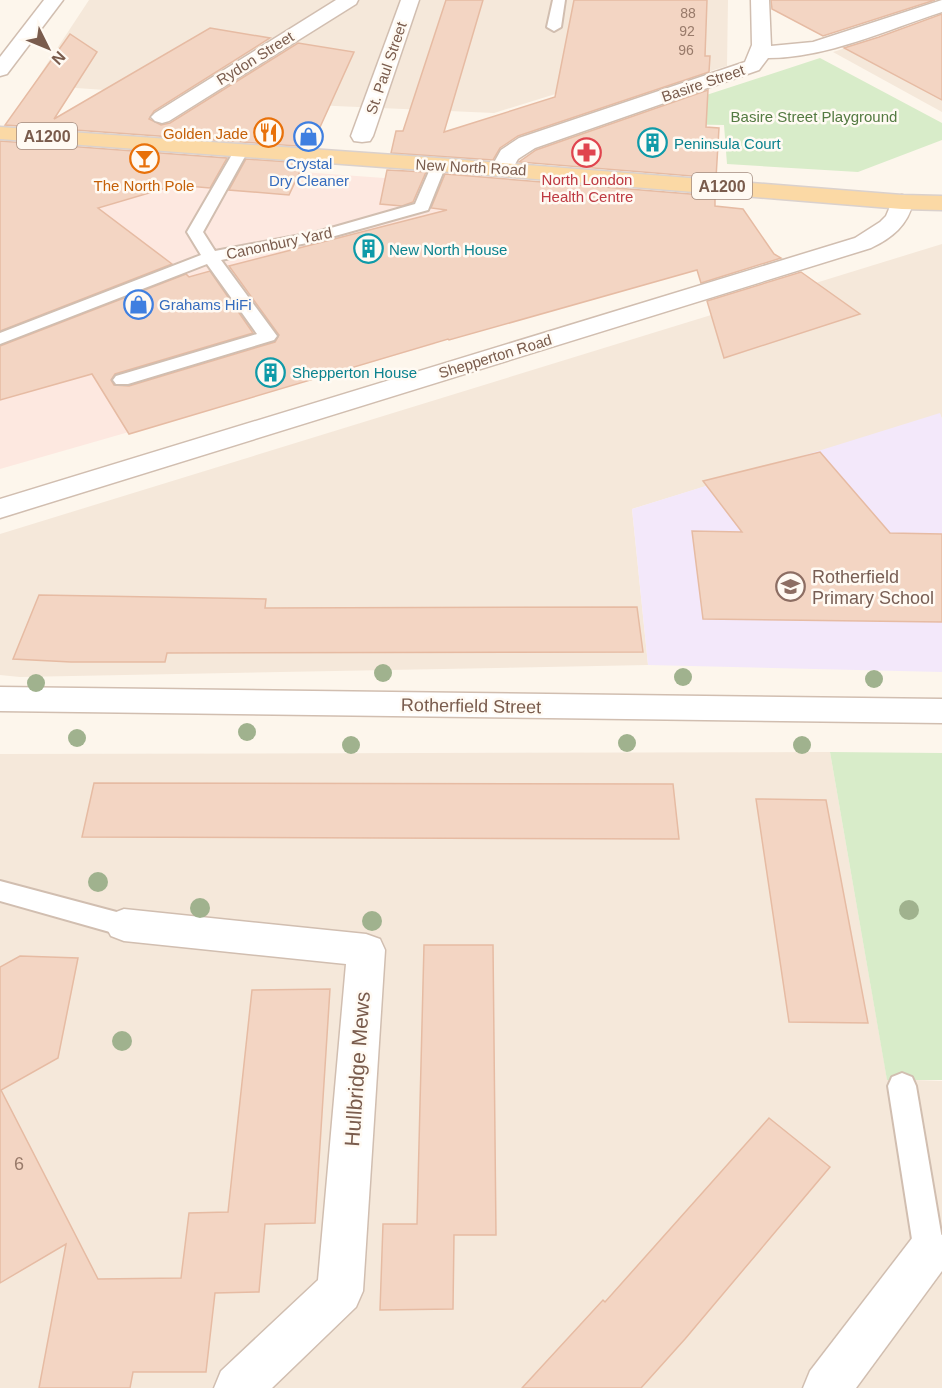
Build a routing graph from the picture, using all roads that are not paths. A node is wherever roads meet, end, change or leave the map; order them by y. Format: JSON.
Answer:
{"nodes":[{"id":1,"x":54,"y":0,"type":"edge"},
{"id":2,"x":349,"y":0,"type":"edge"},
{"id":3,"x":410,"y":0,"type":"edge"},
{"id":4,"x":560,"y":0,"type":"edge"},
{"id":5,"x":760,"y":0,"type":"edge"},
{"id":6,"x":942,"y":6,"type":"edge"},
{"id":7,"x":554,"y":27,"type":"dead end"},
{"id":8,"x":761,"y":52,"type":"junction"},
{"id":9,"x":0,"y":70,"type":"edge"},
{"id":10,"x":162,"y":117,"type":"dead end"},
{"id":11,"x":0,"y":133,"type":"edge"},
{"id":12,"x":362,"y":136,"type":"dead end"},
{"id":13,"x":241,"y":151,"type":"junction"},
{"id":14,"x":438,"y":165,"type":"junction"},
{"id":15,"x":502,"y":168,"type":"junction"},
{"id":16,"x":902,"y":202,"type":"junction"},
{"id":17,"x":942,"y":203,"type":"edge"},
{"id":18,"x":210,"y":257,"type":"junction"},
{"id":19,"x":0,"y":339,"type":"edge"},
{"id":20,"x":122,"y":380,"type":"dead end"},
{"id":21,"x":0,"y":509,"type":"edge"},
{"id":22,"x":0,"y":699,"type":"edge"},
{"id":23,"x":942,"y":711,"type":"edge"},
{"id":24,"x":0,"y":891,"type":"edge"},
{"id":25,"x":124,"y":925,"type":"joint"},
{"id":26,"x":902,"y":1086,"type":"dead end"},
{"id":27,"x":929,"y":1252,"type":"joint"},
{"id":28,"x":238,"y":1388,"type":"edge"},
{"id":29,"x":827,"y":1388,"type":"edge"}],
"edges":[{"from":1,"to":9,"type":"street"},
{"from":2,"to":10,"type":"street","name":"Rydon Street"},
{"from":3,"to":12,"type":"street","name":"St. Paul Street"},
{"from":4,"to":7,"type":"lane"},
{"from":5,"to":8,"type":"street"},
{"from":6,"to":8,"type":"street","name":"Basire Street"},
{"from":8,"to":15,"type":"street","name":"Basire Street"},
{"from":11,"to":13,"type":"main road","name":"New North Road","number":"A1200"},
{"from":13,"to":14,"type":"main road","name":"New North Road","number":"A1200"},
{"from":13,"to":18,"type":"lane","name":"Canonbury Yard"},
{"from":14,"to":15,"type":"main road","name":"New North Road","number":"A1200"},
{"from":14,"to":18,"type":"lane","name":"Canonbury Yard"},
{"from":15,"to":16,"type":"main road","name":"New North Road","number":"A1200"},
{"from":16,"to":17,"type":"main road","name":"New North Road","number":"A1200"},
{"from":16,"to":21,"type":"street","name":"Shepperton Road"},
{"from":18,"to":19,"type":"lane"},
{"from":18,"to":20,"type":"lane"},
{"from":22,"to":23,"type":"street","name":"Rotherfield Street"},
{"from":24,"to":25,"type":"lane"},
{"from":25,"to":28,"type":"street","name":"Hullbridge Mews"},
{"from":26,"to":27,"type":"lane"},
{"from":27,"to":29,"type":"street"}]}
